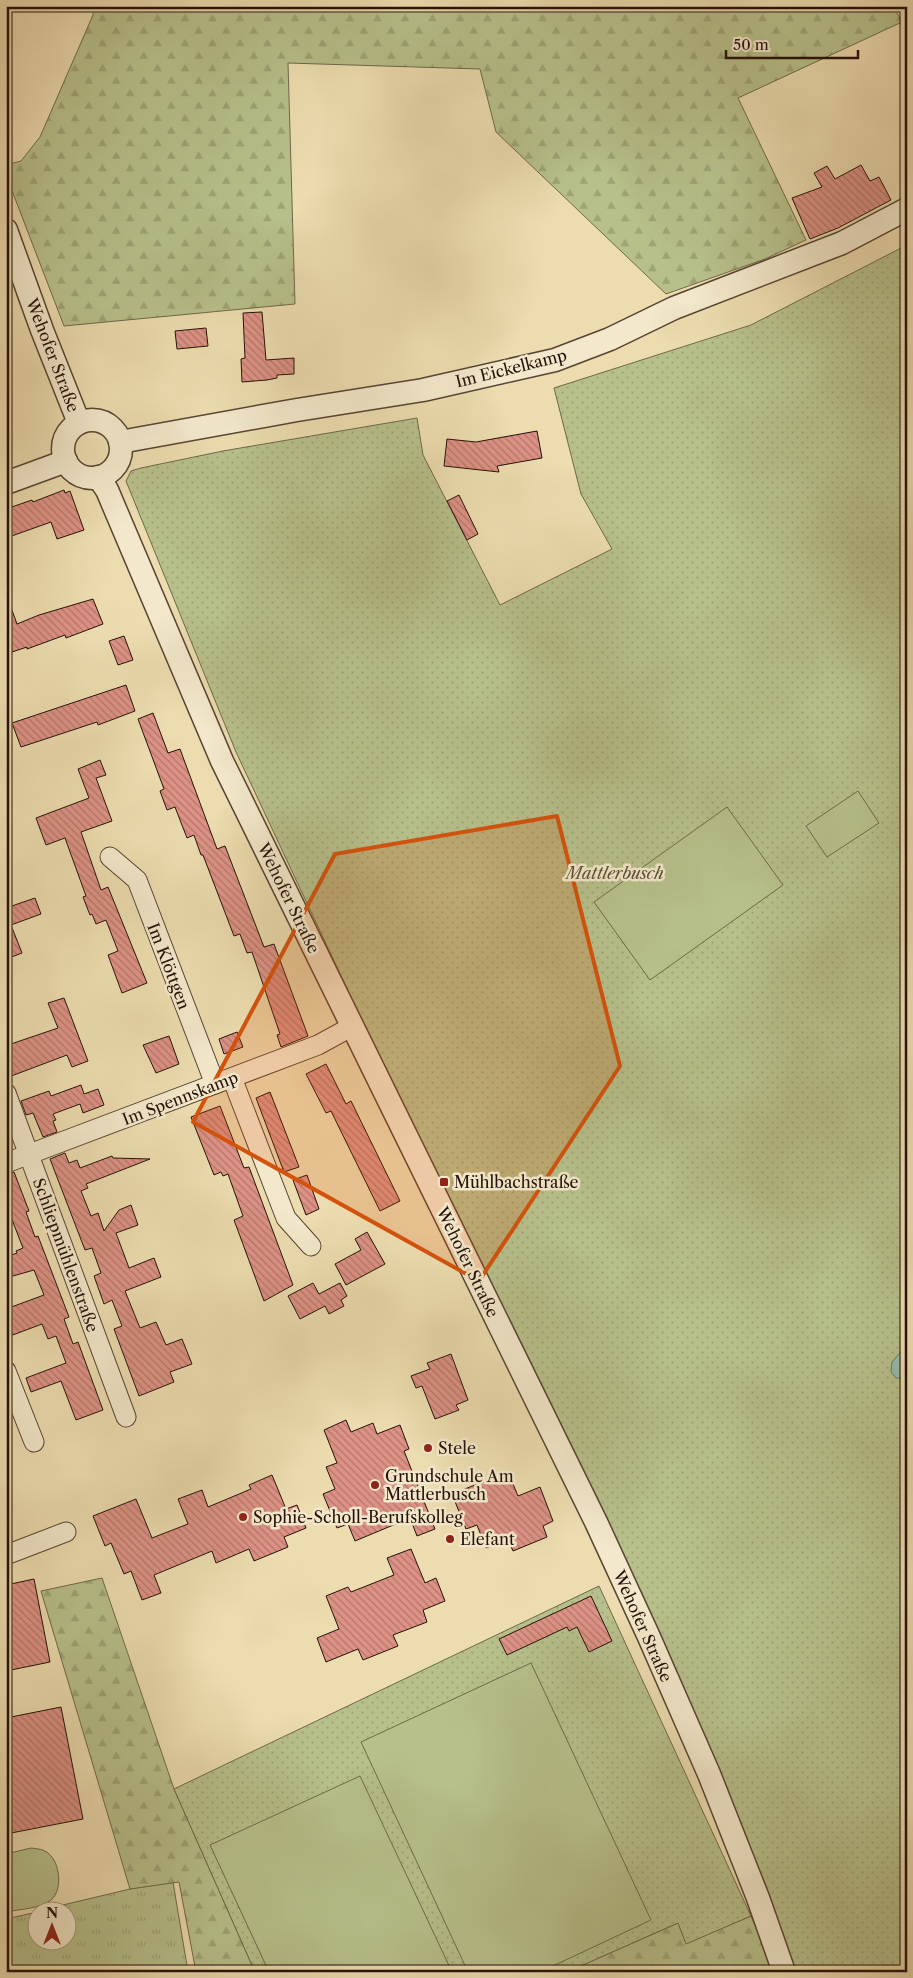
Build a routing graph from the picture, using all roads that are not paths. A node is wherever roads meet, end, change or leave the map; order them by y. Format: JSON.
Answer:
{"nodes":[{"id":1,"x":907,"y":209,"type":"edge"},
{"id":2,"x":8,"y":240,"type":"edge"},
{"id":3,"x":79,"y":423,"type":"junction"},
{"id":4,"x":120,"y":442,"type":"junction"},
{"id":5,"x":66,"y":461,"type":"junction"},
{"id":6,"x":98,"y":477,"type":"junction"},
{"id":7,"x":6,"y":483,"type":"edge"},
{"id":8,"x":110,"y":857,"type":"dead end"},
{"id":9,"x":351,"y":1027,"type":"junction"},
{"id":10,"x":223,"y":1081,"type":"junction"},
{"id":11,"x":6,"y":1093,"type":"edge"},
{"id":12,"x":29,"y":1154,"type":"junction"},
{"id":13,"x":6,"y":1163,"type":"edge"},
{"id":14,"x":311,"y":1246,"type":"dead end"},
{"id":15,"x":6,"y":1371,"type":"edge"},
{"id":16,"x":126,"y":1418,"type":"dead end"},
{"id":17,"x":34,"y":1442,"type":"dead end"},
{"id":18,"x":66,"y":1532,"type":"dead end"},
{"id":19,"x":6,"y":1555,"type":"edge"},
{"id":20,"x":784,"y":1972,"type":"edge"}],
"edges":[{"from":1,"to":4,"type":"street","name":"Im Eickelkamp"},
{"from":2,"to":3,"type":"street","name":"Wehofer Straße"},
{"from":3,"to":4,"type":"street"},
{"from":3,"to":5,"type":"street"},
{"from":4,"to":6,"type":"street"},
{"from":5,"to":6,"type":"street"},
{"from":5,"to":7,"type":"street"},
{"from":6,"to":9,"type":"street","name":"Wehofer Straße"},
{"from":8,"to":10,"type":"street","name":"Im Klöttgen"},
{"from":9,"to":10,"type":"street","name":"Im Spennskamp"},
{"from":9,"to":20,"type":"street","name":"Wehofer Straße"},
{"from":10,"to":12,"type":"street","name":"Im Spennskamp"},
{"from":10,"to":14,"type":"street","name":"Im Klöttgen"},
{"from":11,"to":12,"type":"street","name":"Schliepmühlenstraße"},
{"from":12,"to":13,"type":"street","name":"Im Spennskamp"},
{"from":12,"to":16,"type":"street","name":"Schliepmühlenstraße"},
{"from":15,"to":17,"type":"street"},
{"from":18,"to":19,"type":"street"}]}
